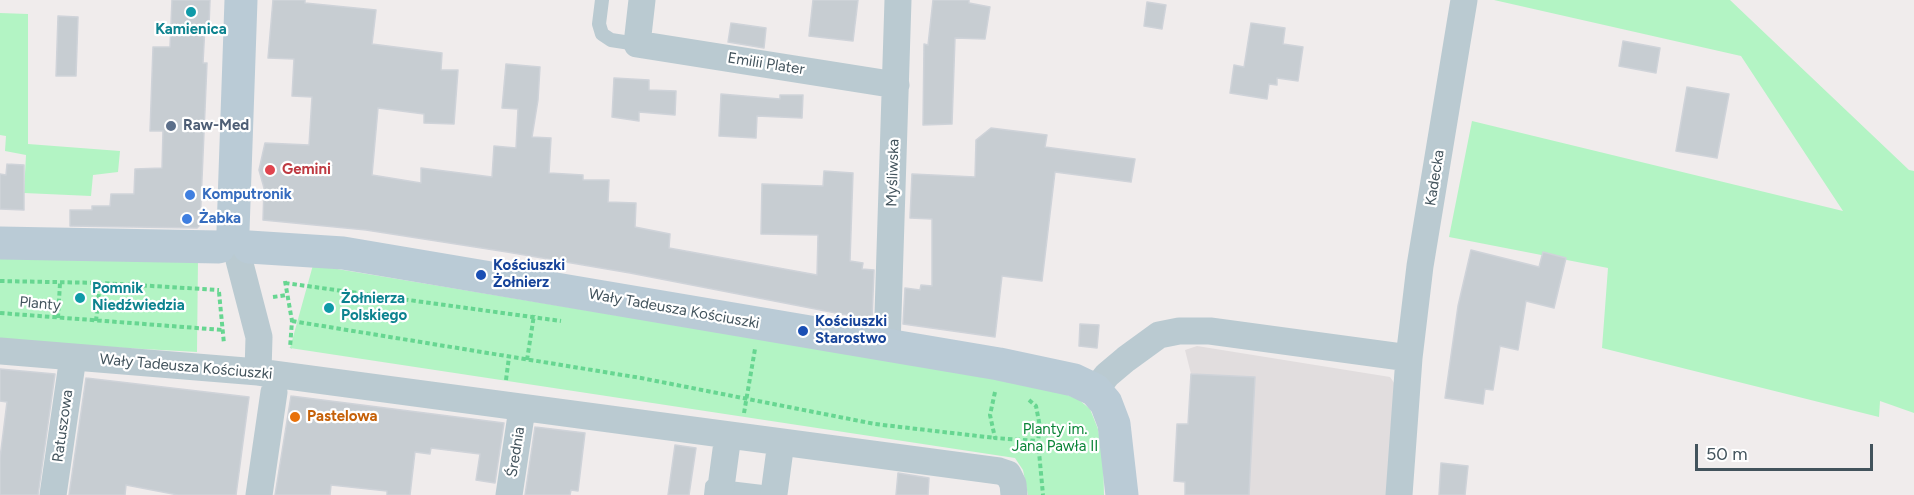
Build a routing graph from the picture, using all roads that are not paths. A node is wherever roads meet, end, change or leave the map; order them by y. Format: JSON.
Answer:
{"nodes":[{"id":1,"x":241,"y":0,"type":"edge"},
{"id":2,"x":602,"y":0,"type":"edge"},
{"id":3,"x":642,"y":0,"type":"edge"},
{"id":4,"x":898,"y":0,"type":"edge"},
{"id":5,"x":1464,"y":0,"type":"edge"},
{"id":6,"x":637,"y":44,"type":"junction"},
{"id":7,"x":896,"y":85,"type":"junction"},
{"id":8,"x":0,"y":243,"type":"edge"},
{"id":9,"x":229,"y":246,"type":"junction"},
{"id":10,"x":887,"y":346,"type":"junction"},
{"id":11,"x":0,"y":351,"type":"edge"},
{"id":12,"x":73,"y":357,"type":"junction"},
{"id":13,"x":1409,"y":358,"type":"junction"},
{"id":14,"x":266,"y":382,"type":"junction"},
{"id":15,"x":1095,"y":390,"type":"junction"},
{"id":16,"x":522,"y":409,"type":"junction"},
{"id":17,"x":740,"y":437,"type":"junction"},
{"id":18,"x":781,"y":442,"type":"junction"},
{"id":19,"x":1011,"y":485,"type":"edge"},
{"id":20,"x":716,"y":491,"type":"edge"},
{"id":21,"x":779,"y":494,"type":"edge"},
{"id":22,"x":53,"y":495,"type":"edge"},
{"id":23,"x":258,"y":495,"type":"edge"},
{"id":24,"x":509,"y":495,"type":"edge"},
{"id":25,"x":1122,"y":495,"type":"edge"},
{"id":26,"x":1399,"y":495,"type":"edge"}],
"edges":[{"from":1,"to":9,"type":"street"},
{"from":2,"to":6,"type":"lane","name":"Emilii Plater"},
{"from":3,"to":6,"type":"street"},
{"from":4,"to":7,"type":"street","name":"Myśliwska"},
{"from":5,"to":13,"type":"street","name":"Kadecka"},
{"from":6,"to":7,"type":"street","name":"Emilii Plater"},
{"from":7,"to":10,"type":"street","name":"Myśliwska"},
{"from":8,"to":9,"type":"street","name":"Wały Tadeusza Kościuszki"},
{"from":9,"to":10,"type":"street","name":"Wały Tadeusza Kościuszki"},
{"from":9,"to":14,"type":"street"},
{"from":10,"to":15,"type":"street","name":"Wały Tadeusza Kościuszki"},
{"from":11,"to":12,"type":"street","name":"Wały Tadeusza Kościuszki"},
{"from":12,"to":14,"type":"street","name":"Wały Tadeusza Kościuszki"},
{"from":12,"to":22,"type":"street","name":"Ratuszowa"},
{"from":13,"to":15,"type":"street"},
{"from":13,"to":26,"type":"street","name":"Kadecka"},
{"from":14,"to":16,"type":"street","name":"Wały Tadeusza Kościuszki"},
{"from":14,"to":23,"type":"street"},
{"from":15,"to":25,"type":"street"},
{"from":16,"to":17,"type":"street","name":"Wały Tadeusza Kościuszki"},
{"from":16,"to":24,"type":"street","name":"Średnia"},
{"from":17,"to":18,"type":"street","name":"Wały Tadeusza Kościuszki"},
{"from":17,"to":20,"type":"street"},
{"from":18,"to":19,"type":"street","name":"Wały Tadeusza Kościuszki"},
{"from":18,"to":21,"type":"street"},
{"from":20,"to":21,"type":"lane"}]}
